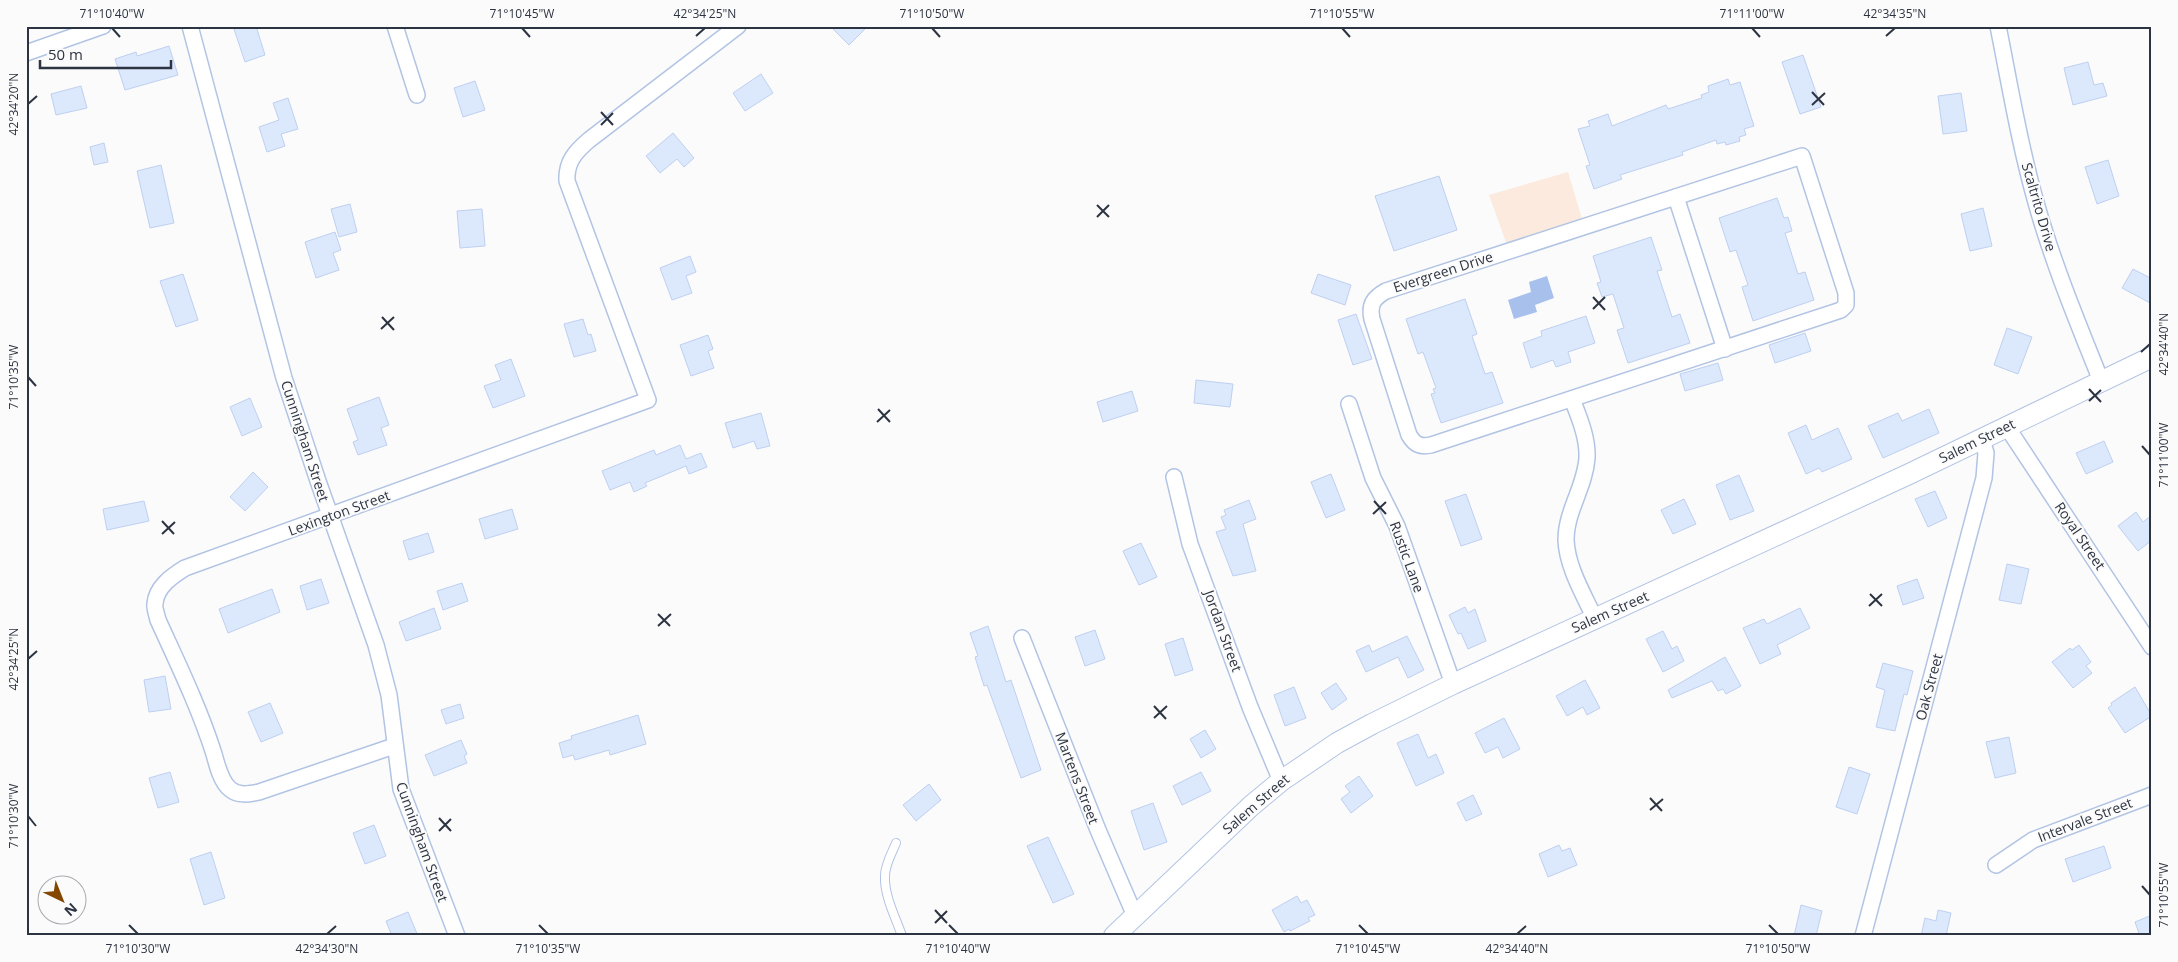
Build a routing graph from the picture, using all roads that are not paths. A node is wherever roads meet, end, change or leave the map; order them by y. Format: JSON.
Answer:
{"nodes":[{"id":1,"x":104,"y":26,"type":"edge"},
{"id":2,"x":190,"y":26,"type":"edge"},
{"id":3,"x":394,"y":26,"type":"edge"},
{"id":4,"x":738,"y":26,"type":"edge"},
{"id":5,"x":1998,"y":26,"type":"edge"},
{"id":6,"x":26,"y":53,"type":"edge"},
{"id":7,"x":418,"y":95,"type":"dead end"},
{"id":8,"x":1676,"y":197,"type":"junction"},
{"id":9,"x":1725,"y":349,"type":"junction"},
{"id":10,"x":2152,"y":357,"type":"edge"},
{"id":11,"x":2101,"y":381,"type":"junction"},
{"id":12,"x":1572,"y":399,"type":"junction"},
{"id":13,"x":1349,"y":404,"type":"dead end"},
{"id":14,"x":2007,"y":427,"type":"junction"},
{"id":15,"x":1982,"y":439,"type":"junction"},
{"id":16,"x":1174,"y":477,"type":"dead end"},
{"id":17,"x":330,"y":517,"type":"junction"},
{"id":18,"x":1595,"y":619,"type":"junction"},
{"id":19,"x":1022,"y":638,"type":"dead end"},
{"id":20,"x":2152,"y":647,"type":"edge"},
{"id":21,"x":1452,"y":684,"type":"junction"},
{"id":22,"x":394,"y":746,"type":"junction"},
{"id":23,"x":1281,"y":781,"type":"junction"},
{"id":24,"x":2152,"y":795,"type":"edge"},
{"id":25,"x":896,"y":843,"type":"dead end"},
{"id":26,"x":1996,"y":865,"type":"dead end"},
{"id":27,"x":1134,"y":916,"type":"junction"},
{"id":28,"x":457,"y":936,"type":"edge"},
{"id":29,"x":902,"y":936,"type":"edge"},
{"id":30,"x":1114,"y":936,"type":"edge"},
{"id":31,"x":1864,"y":936,"type":"edge"}],
"edges":[{"from":1,"to":6,"type":"street"},
{"from":2,"to":17,"type":"street","name":"Cunningham Street"},
{"from":3,"to":7,"type":"street"},
{"from":4,"to":17,"type":"street","name":"Lexington Street"},
{"from":5,"to":11,"type":"street","name":"Scaltrito Drive"},
{"from":8,"to":9,"type":"street"},
{"from":8,"to":9,"type":"street","name":"Evergreen Drive"},
{"from":8,"to":12,"type":"street","name":"Evergreen Drive"},
{"from":9,"to":12,"type":"street","name":"Evergreen Drive"},
{"from":10,"to":11,"type":"street","name":"Salem Street"},
{"from":11,"to":14,"type":"street","name":"Salem Street"},
{"from":12,"to":18,"type":"street"},
{"from":13,"to":21,"type":"street","name":"Rustic Lane"},
{"from":14,"to":15,"type":"street","name":"Salem Street"},
{"from":14,"to":20,"type":"street","name":"Royal Street"},
{"from":15,"to":18,"type":"street","name":"Salem Street"},
{"from":15,"to":31,"type":"street","name":"Oak Street"},
{"from":16,"to":23,"type":"street","name":"Jordan Street"},
{"from":17,"to":22,"type":"street","name":"Cunningham Street"},
{"from":17,"to":22,"type":"street","name":"Lexington Street"},
{"from":18,"to":21,"type":"street","name":"Salem Street"},
{"from":19,"to":27,"type":"street","name":"Martens Street"},
{"from":21,"to":23,"type":"street","name":"Salem Street"},
{"from":22,"to":28,"type":"street","name":"Cunningham Street"},
{"from":23,"to":27,"type":"street","name":"Salem Street"},
{"from":24,"to":26,"type":"street","name":"Intervale Street"},
{"from":25,"to":29,"type":"lane"},
{"from":27,"to":30,"type":"street","name":"Salem Street"}]}
